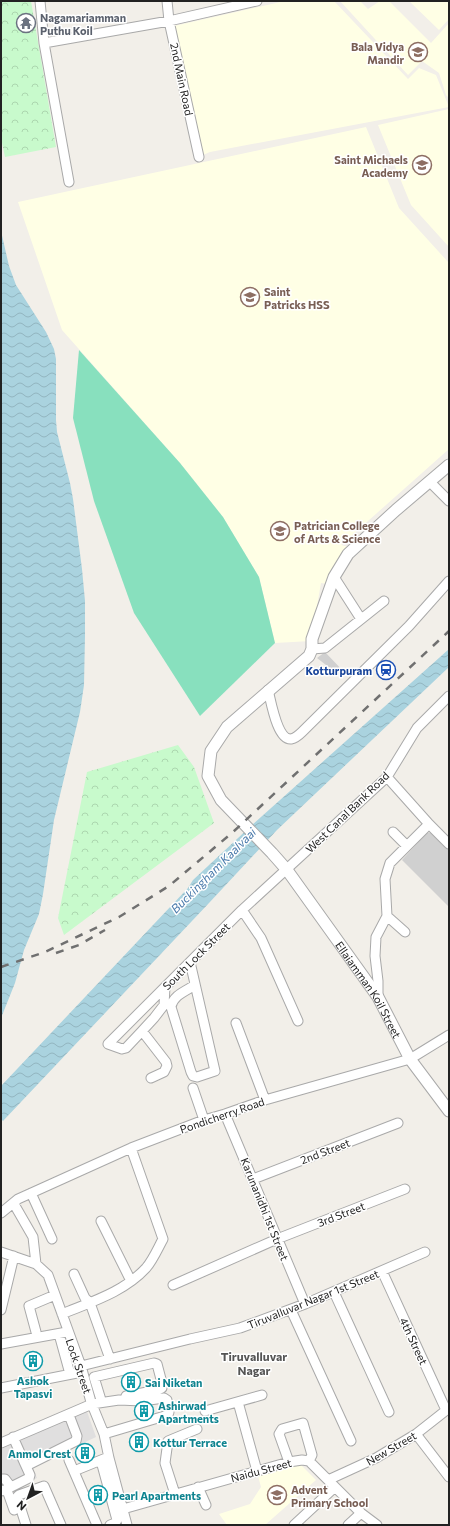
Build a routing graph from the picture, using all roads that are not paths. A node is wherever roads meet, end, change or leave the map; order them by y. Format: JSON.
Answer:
{"nodes":[{"id":1,"x":40,"y":1,"type":"edge"},
{"id":2,"x":167,"y":1,"type":"edge"},
{"id":3,"x":257,"y":1,"type":"edge"},
{"id":4,"x":169,"y":21,"type":"junction"},
{"id":5,"x":44,"y":43,"type":"junction"},
{"id":6,"x":199,"y":157,"type":"dead end"},
{"id":7,"x":69,"y":182,"type":"dead end"},
{"id":8,"x":449,"y":464,"type":"edge"},
{"id":9,"x":430,"y":482,"type":"junction"},
{"id":10,"x":449,"y":501,"type":"edge"},
{"id":11,"x":334,"y":577,"type":"junction"},
{"id":12,"x":449,"y":581,"type":"edge"},
{"id":13,"x":384,"y":601,"type":"dead end"},
{"id":14,"x":361,"y":619,"type":"junction"},
{"id":15,"x":312,"y":649,"type":"junction"},
{"id":16,"x":268,"y":690,"type":"junction"},
{"id":17,"x":448,"y":700,"type":"edge"},
{"id":18,"x":387,"y":777,"type":"junction"},
{"id":19,"x":429,"y":824,"type":"junction"},
{"id":20,"x":393,"y":832,"type":"dead end"},
{"id":21,"x":449,"y":844,"type":"edge"},
{"id":22,"x":407,"y":846,"type":"junction"},
{"id":23,"x":287,"y":870,"type":"junction"},
{"id":24,"x":242,"y":910,"type":"junction"},
{"id":25,"x":387,"y":916,"type":"junction"},
{"id":26,"x":405,"y":932,"type":"dead end"},
{"id":27,"x":190,"y":962,"type":"junction"},
{"id":28,"x":195,"y":985,"type":"junction"},
{"id":29,"x":165,"y":987,"type":"junction"},
{"id":30,"x":378,"y":997,"type":"junction"},
{"id":31,"x":298,"y":1021,"type":"dead end"},
{"id":32,"x":236,"y":1023,"type":"dead end"},
{"id":33,"x":142,"y":1031,"type":"junction"},
{"id":34,"x":449,"y":1035,"type":"edge"},
{"id":35,"x":410,"y":1059,"type":"junction"},
{"id":36,"x":151,"y":1078,"type":"dead end"},
{"id":37,"x":193,"y":1088,"type":"dead end"},
{"id":38,"x":265,"y":1100,"type":"junction"},
{"id":39,"x":449,"y":1111,"type":"edge"},
{"id":40,"x":225,"y":1114,"type":"junction"},
{"id":41,"x":203,"y":1118,"type":"junction"},
{"id":42,"x":398,"y":1123,"type":"dead end"},
{"id":43,"x":131,"y":1148,"type":"junction"},
{"id":44,"x":253,"y":1179,"type":"junction"},
{"id":45,"x":405,"y":1189,"type":"dead end"},
{"id":46,"x":31,"y":1193,"type":"junction"},
{"id":47,"x":14,"y":1204,"type":"junction"},
{"id":48,"x":1,"y":1213,"type":"edge"},
{"id":49,"x":101,"y":1221,"type":"dead end"},
{"id":50,"x":52,"y":1239,"type":"dead end"},
{"id":51,"x":277,"y":1239,"type":"junction"},
{"id":52,"x":1,"y":1252,"type":"edge"},
{"id":53,"x":425,"y":1252,"type":"dead end"},
{"id":54,"x":14,"y":1256,"type":"junction"},
{"id":55,"x":36,"y":1264,"type":"junction"},
{"id":56,"x":382,"y":1272,"type":"junction"},
{"id":57,"x":74,"y":1274,"type":"dead end"},
{"id":58,"x":131,"y":1281,"type":"junction"},
{"id":59,"x":173,"y":1284,"type":"dead end"},
{"id":60,"x":334,"y":1292,"type":"junction"},
{"id":61,"x":55,"y":1294,"type":"junction"},
{"id":62,"x":90,"y":1303,"type":"junction"},
{"id":63,"x":305,"y":1304,"type":"junction"},
{"id":64,"x":1,"y":1310,"type":"edge"},
{"id":65,"x":291,"y":1310,"type":"junction"},
{"id":66,"x":62,"y":1314,"type":"junction"},
{"id":67,"x":64,"y":1330,"type":"junction"},
{"id":68,"x":36,"y":1332,"type":"junction"},
{"id":69,"x":1,"y":1342,"type":"edge"},
{"id":70,"x":110,"y":1359,"type":"junction"},
{"id":71,"x":82,"y":1371,"type":"junction"},
{"id":72,"x":70,"y":1374,"type":"junction"},
{"id":73,"x":94,"y":1377,"type":"junction"},
{"id":74,"x":1,"y":1388,"type":"edge"},
{"id":75,"x":262,"y":1395,"type":"dead end"},
{"id":76,"x":101,"y":1400,"type":"junction"},
{"id":77,"x":238,"y":1402,"type":"junction"},
{"id":78,"x":92,"y":1403,"type":"junction"},
{"id":79,"x":448,"y":1409,"type":"edge"},
{"id":80,"x":205,"y":1411,"type":"dead end"},
{"id":81,"x":389,"y":1412,"type":"dead end"},
{"id":82,"x":69,"y":1415,"type":"junction"},
{"id":83,"x":197,"y":1429,"type":"dead end"},
{"id":84,"x":104,"y":1434,"type":"junction"},
{"id":85,"x":416,"y":1434,"type":"junction"},
{"id":86,"x":13,"y":1437,"type":"junction"},
{"id":87,"x":351,"y":1441,"type":"dead end"},
{"id":88,"x":1,"y":1443,"type":"edge"},
{"id":89,"x":105,"y":1459,"type":"junction"},
{"id":90,"x":69,"y":1460,"type":"dead end"},
{"id":91,"x":309,"y":1461,"type":"junction"},
{"id":92,"x":289,"y":1462,"type":"junction"},
{"id":93,"x":25,"y":1464,"type":"junction"},
{"id":94,"x":74,"y":1471,"type":"junction"},
{"id":95,"x":257,"y":1471,"type":"junction"},
{"id":96,"x":449,"y":1478,"type":"edge"},
{"id":97,"x":1,"y":1479,"type":"edge"},
{"id":98,"x":328,"y":1480,"type":"junction"},
{"id":99,"x":198,"y":1487,"type":"junction"},
{"id":100,"x":335,"y":1487,"type":"junction"},
{"id":101,"x":1,"y":1491,"type":"edge"},
{"id":102,"x":175,"y":1494,"type":"junction"},
{"id":103,"x":206,"y":1505,"type":"dead end"},
{"id":104,"x":123,"y":1509,"type":"junction"},
{"id":105,"x":361,"y":1513,"type":"junction"},
{"id":106,"x":19,"y":1525,"type":"edge"},
{"id":107,"x":26,"y":1525,"type":"edge"},
{"id":108,"x":61,"y":1525,"type":"edge"},
{"id":109,"x":97,"y":1525,"type":"edge"},
{"id":110,"x":110,"y":1525,"type":"edge"},
{"id":111,"x":127,"y":1525,"type":"edge"},
{"id":112,"x":294,"y":1525,"type":"edge"},
{"id":113,"x":348,"y":1525,"type":"edge"},
{"id":114,"x":376,"y":1525,"type":"edge"}],
"edges":[{"from":1,"to":5,"type":"street"},
{"from":2,"to":4,"type":"street","name":"2nd Main Road"},
{"from":3,"to":4,"type":"street"},
{"from":4,"to":5,"type":"street"},
{"from":4,"to":6,"type":"street","name":"2nd Main Road"},
{"from":5,"to":7,"type":"street"},
{"from":8,"to":9,"type":"street"},
{"from":9,"to":10,"type":"street"},
{"from":9,"to":11,"type":"street"},
{"from":11,"to":14,"type":"street"},
{"from":11,"to":15,"type":"street"},
{"from":12,"to":16,"type":"street"},
{"from":13,"to":14,"type":"street"},
{"from":14,"to":15,"type":"street"},
{"from":15,"to":16,"type":"street","name":"Ellaiamman Koil Street"},
{"from":16,"to":23,"type":"street","name":"Ellaiamman Koil Street"},
{"from":17,"to":18,"type":"street","name":"West Canal Bank Road"},
{"from":18,"to":19,"type":"street"},
{"from":18,"to":23,"type":"street","name":"West Canal Bank Road"},
{"from":19,"to":21,"type":"street"},
{"from":19,"to":22,"type":"street"},
{"from":20,"to":22,"type":"street"},
{"from":22,"to":25,"type":"street"},
{"from":23,"to":24,"type":"street","name":"South Lock Street"},
{"from":23,"to":30,"type":"street","name":"Ellaiamman Koil Street"},
{"from":24,"to":27,"type":"street","name":"South Lock Street"},
{"from":24,"to":31,"type":"street"},
{"from":25,"to":26,"type":"street"},
{"from":25,"to":30,"type":"street"},
{"from":27,"to":28,"type":"street"},
{"from":27,"to":29,"type":"street","name":"South Lock Street"},
{"from":28,"to":28,"type":"street"},
{"from":29,"to":33,"type":"street"},
{"from":29,"to":33,"type":"street","name":"South Lock Street"},
{"from":30,"to":35,"type":"street","name":"Ellaiamman Koil Street"},
{"from":32,"to":38,"type":"street"},
{"from":33,"to":36,"type":"street"},
{"from":34,"to":35,"type":"street","name":"Pondicherry Road"},
{"from":35,"to":38,"type":"street","name":"Pondicherry Road"},
{"from":35,"to":39,"type":"street","name":"Ellaiamman Koil Street"},
{"from":37,"to":41,"type":"street"},
{"from":38,"to":40,"type":"street","name":"Pondicherry Road"},
{"from":40,"to":41,"type":"street","name":"Pondicherry Road"},
{"from":40,"to":44,"type":"street","name":"Karunanidhi 1st Street"},
{"from":41,"to":43,"type":"street","name":"Pondicherry Road"},
{"from":42,"to":44,"type":"street","name":"2nd Street"},
{"from":43,"to":46,"type":"street","name":"Pondicherry Road"},
{"from":43,"to":58,"type":"street"},
{"from":44,"to":51,"type":"street","name":"Karunanidhi 1st Street"},
{"from":45,"to":51,"type":"street","name":"3rd Street"},
{"from":46,"to":47,"type":"street","name":"Pondicherry Road"},
{"from":46,"to":50,"type":"street"},
{"from":47,"to":48,"type":"street","name":"Pondicherry Road"},
{"from":47,"to":55,"type":"street"},
{"from":49,"to":58,"type":"street"},
{"from":51,"to":59,"type":"street"},
{"from":51,"to":63,"type":"street","name":"Karunanidhi 1st Street"},
{"from":52,"to":54,"type":"street","name":"Lock Street"},
{"from":53,"to":56,"type":"street","name":"Tiruvalluvar Nagar 1st Street"},
{"from":54,"to":55,"type":"street","name":"Lock Street"},
{"from":54,"to":64,"type":"street"},
{"from":55,"to":61,"type":"street","name":"Lock Street"},
{"from":56,"to":60,"type":"street","name":"Tiruvalluvar Nagar 1st Street"},
{"from":56,"to":79,"type":"street","name":"4th Street"},
{"from":57,"to":62,"type":"street"},
{"from":58,"to":62,"type":"street"},
{"from":60,"to":63,"type":"street","name":"Tiruvalluvar Nagar 1st Street"},
{"from":60,"to":81,"type":"street"},
{"from":61,"to":66,"type":"street","name":"Lock Street"},
{"from":61,"to":68,"type":"street"},
{"from":62,"to":66,"type":"street"},
{"from":62,"to":70,"type":"street"},
{"from":63,"to":65,"type":"street","name":"Tiruvalluvar Nagar 1st Street"},
{"from":65,"to":70,"type":"street","name":"Tiruvalluvar Nagar 1st Street"},
{"from":65,"to":87,"type":"street"},
{"from":66,"to":67,"type":"street","name":"Lock Street"},
{"from":67,"to":68,"type":"street"},
{"from":67,"to":69,"type":"street"},
{"from":67,"to":71,"type":"street","name":"Lock Street"},
{"from":67,"to":72,"type":"street"},
{"from":68,"to":69,"type":"street"},
{"from":70,"to":71,"type":"street","name":"Tiruvalluvar Nagar 1st Street"},
{"from":71,"to":72,"type":"street","name":"Tiruvalluvar Nagar 1st Street"},
{"from":71,"to":73,"type":"street"},
{"from":71,"to":78,"type":"street","name":"Lock Street"},
{"from":72,"to":74,"type":"street","name":"Tiruvalluvar Nagar 1st Street"},
{"from":73,"to":76,"type":"street"},
{"from":73,"to":76,"type":"street"},
{"from":75,"to":77,"type":"street"},
{"from":76,"to":78,"type":"street"},
{"from":77,"to":80,"type":"street"},
{"from":77,"to":95,"type":"street"},
{"from":78,"to":82,"type":"street"},
{"from":78,"to":84,"type":"street","name":"Lock Street"},
{"from":78,"to":84,"type":"street"},
{"from":79,"to":85,"type":"street","name":"New Street"},
{"from":82,"to":86,"type":"street"},
{"from":82,"to":93,"type":"street"},
{"from":83,"to":102,"type":"street"},
{"from":84,"to":89,"type":"street","name":"Lock Street"},
{"from":85,"to":96,"type":"street"},
{"from":85,"to":98,"type":"street","name":"New Street"},
{"from":86,"to":88,"type":"street"},
{"from":86,"to":93,"type":"street"},
{"from":89,"to":94,"type":"street"},
{"from":89,"to":104,"type":"street","name":"Lock Street"},
{"from":89,"to":110,"type":"street"},
{"from":90,"to":94,"type":"street"},
{"from":91,"to":92,"type":"street","name":"Naidu Street"},
{"from":91,"to":92,"type":"street"},
{"from":91,"to":98,"type":"street"},
{"from":92,"to":95,"type":"street","name":"Naidu Street"},
{"from":93,"to":97,"type":"street"},
{"from":94,"to":109,"type":"street"},
{"from":95,"to":99,"type":"street","name":"Naidu Street"},
{"from":98,"to":100,"type":"street"},
{"from":99,"to":102,"type":"street","name":"Naidu Street"},
{"from":99,"to":103,"type":"street"},
{"from":100,"to":105,"type":"street"},
{"from":100,"to":112,"type":"street"},
{"from":101,"to":106,"type":"street"},
{"from":102,"to":104,"type":"street","name":"Naidu Street"},
{"from":104,"to":111,"type":"street","name":"Lock Street"},
{"from":105,"to":113,"type":"street"},
{"from":105,"to":114,"type":"street"},
{"from":107,"to":108,"type":"street"}]}
